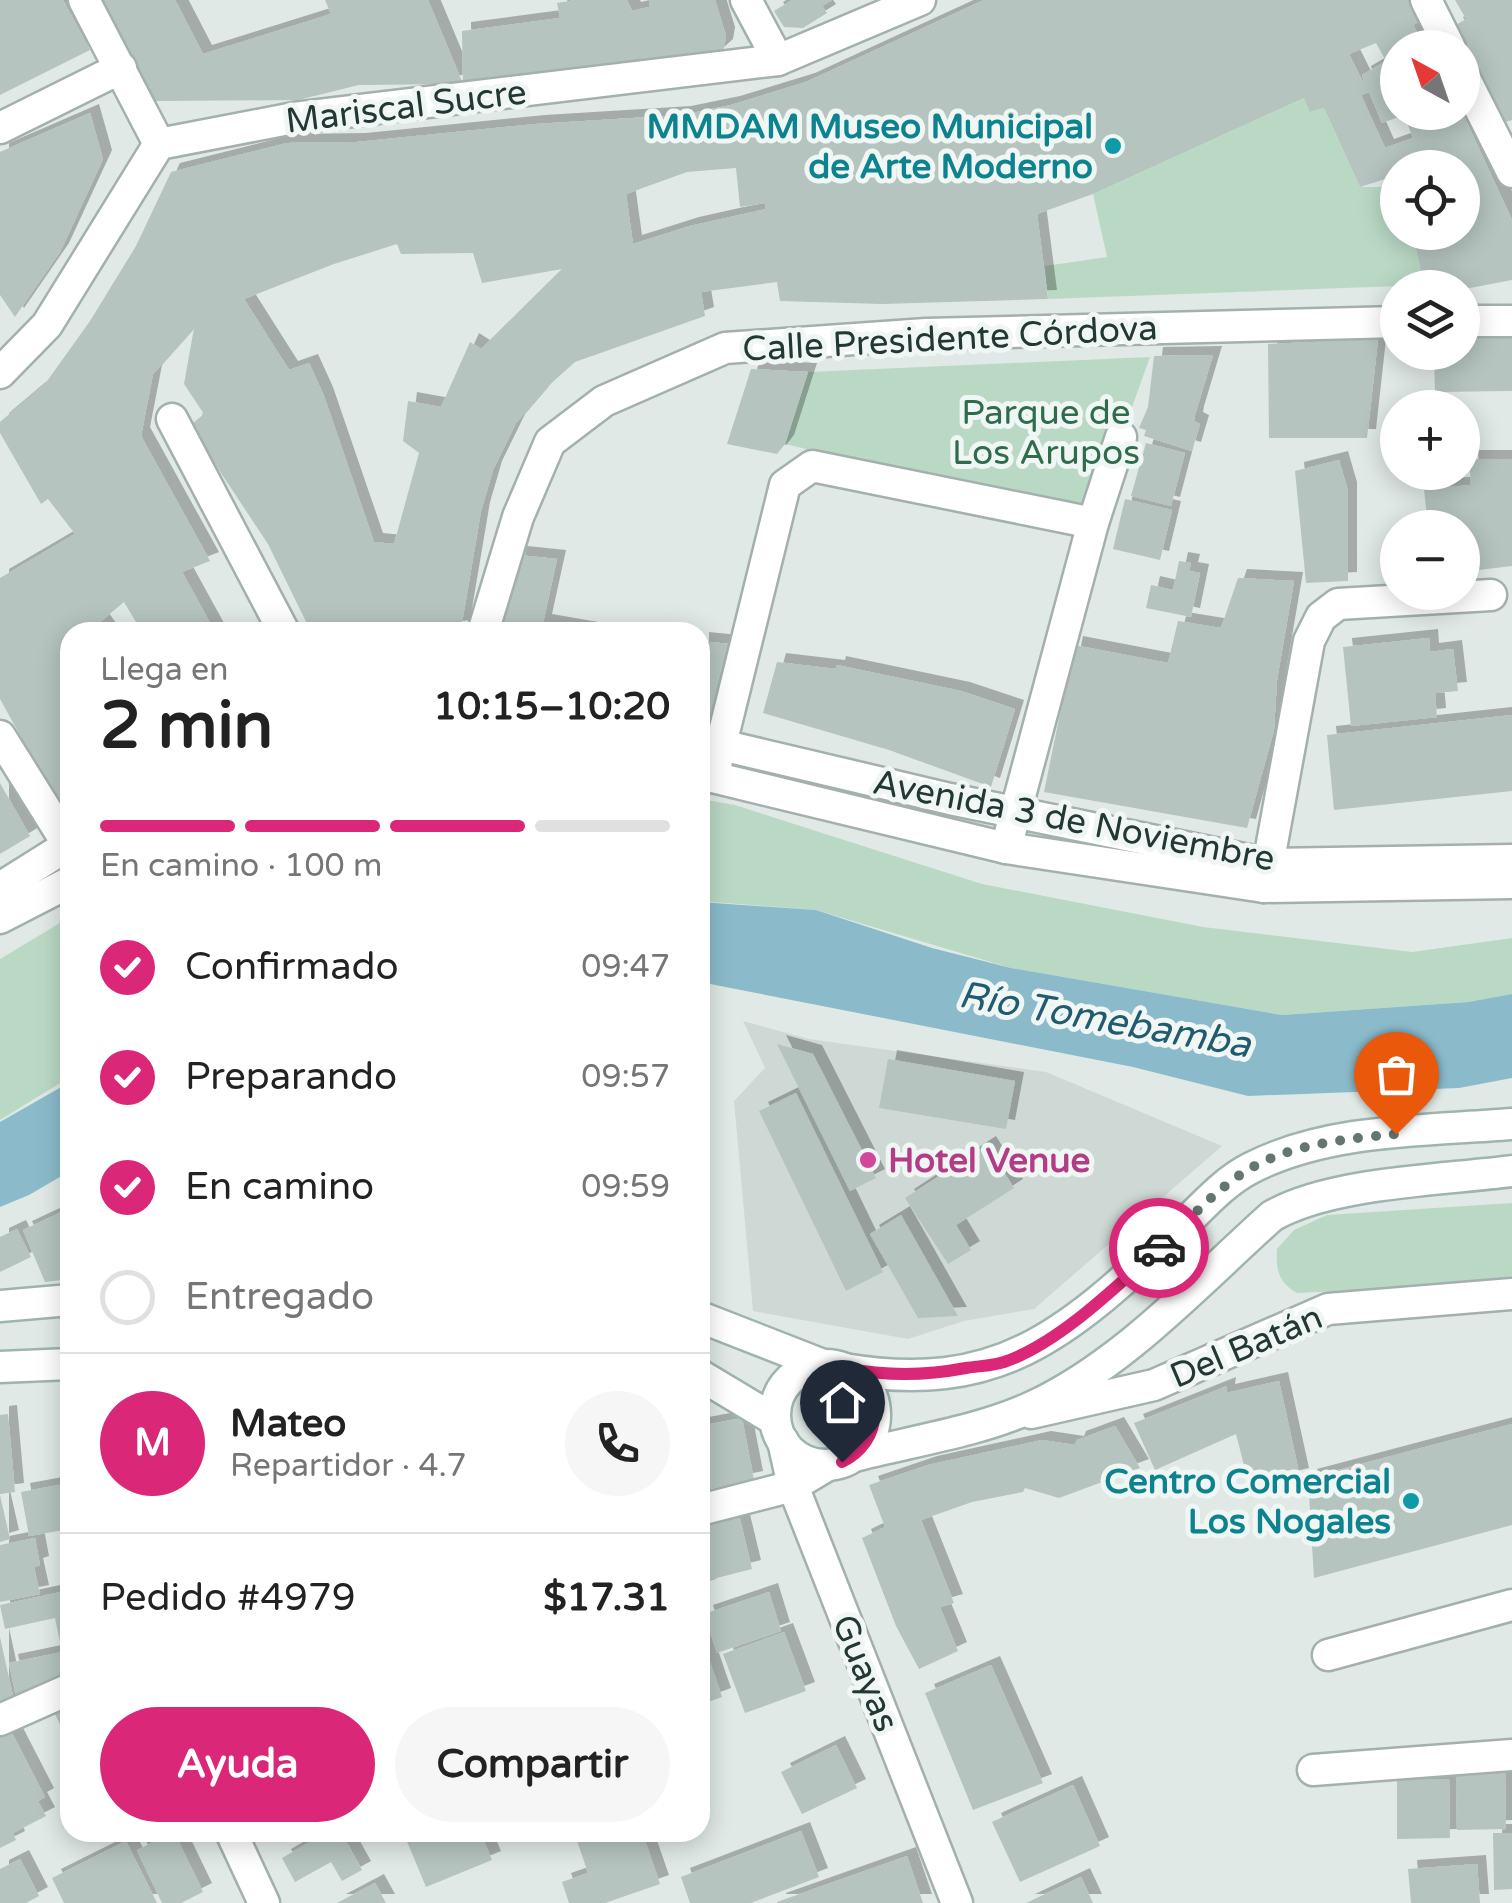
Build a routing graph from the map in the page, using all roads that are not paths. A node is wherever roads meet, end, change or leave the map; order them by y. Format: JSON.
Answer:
{"nodes":[{"id":1,"x":84,"y":0,"type":"edge"},
{"id":2,"x":746,"y":0,"type":"edge"},
{"id":3,"x":920,"y":0,"type":"edge"},
{"id":4,"x":1426,"y":0,"type":"edge"},
{"id":5,"x":1441,"y":30,"type":"edge"},
{"id":6,"x":778,"y":60,"type":"junction"},
{"id":7,"x":121,"y":68,"type":"junction"},
{"id":8,"x":1480,"y":109,"type":"edge"},
{"id":9,"x":0,"y":128,"type":"edge"},
{"id":10,"x":159,"y":144,"type":"junction"},
{"id":11,"x":1512,"y":172,"type":"edge"},
{"id":12,"x":1512,"y":320,"type":"edge"},
{"id":13,"x":1480,"y":321,"type":"edge"},
{"id":14,"x":1380,"y":322,"type":"edge"},
{"id":15,"x":0,"y":373,"type":"edge"},
{"id":16,"x":172,"y":419,"type":"dead end"},
{"id":17,"x":1121,"y":437,"type":"dead end"},
{"id":18,"x":1092,"y":523,"type":"junction"},
{"id":19,"x":1491,"y":595,"type":"dead end"},
{"id":20,"x":279,"y":622,"type":"edge"},
{"id":21,"x":485,"y":622,"type":"edge"},
{"id":22,"x":0,"y":736,"type":"edge"},
{"id":23,"x":712,"y":742,"type":"edge"},
{"id":24,"x":710,"y":777,"type":"edge"},
{"id":25,"x":1014,"y":812,"type":"junction"},
{"id":26,"x":60,"y":830,"type":"edge"},
{"id":27,"x":1006,"y":848,"type":"junction"},
{"id":28,"x":60,"y":852,"type":"edge"},
{"id":29,"x":1512,"y":860,"type":"edge"},
{"id":30,"x":1266,"y":876,"type":"junction"},
{"id":31,"x":1512,"y":884,"type":"edge"},
{"id":32,"x":60,"y":887,"type":"edge"},
{"id":33,"x":0,"y":888,"type":"edge"},
{"id":34,"x":0,"y":918,"type":"edge"},
{"id":35,"x":1512,"y":1124,"type":"edge"},
{"id":36,"x":1512,"y":1172,"type":"edge"},
{"id":37,"x":1512,"y":1294,"type":"edge"},
{"id":38,"x":60,"y":1301,"type":"edge"},
{"id":39,"x":0,"y":1306,"type":"edge"},
{"id":40,"x":710,"y":1321,"type":"edge"},
{"id":41,"x":60,"y":1364,"type":"edge"},
{"id":42,"x":0,"y":1366,"type":"edge"},
{"id":43,"x":834,"y":1367,"type":"junction"},
{"id":44,"x":710,"y":1382,"type":"edge"},
{"id":45,"x":984,"y":1424,"type":"junction"},
{"id":46,"x":779,"y":1430,"type":"junction"},
{"id":47,"x":841,"y":1460,"type":"junction"},
{"id":48,"x":793,"y":1486,"type":"junction"},
{"id":49,"x":710,"y":1507,"type":"edge"},
{"id":50,"x":1512,"y":1605,"type":"edge"},
{"id":51,"x":1328,"y":1654,"type":"dead end"},
{"id":52,"x":60,"y":1693,"type":"edge"},
{"id":53,"x":0,"y":1720,"type":"edge"},
{"id":54,"x":1512,"y":1755,"type":"edge"},
{"id":55,"x":1313,"y":1770,"type":"dead end"},
{"id":56,"x":237,"y":1842,"type":"edge"},
{"id":57,"x":264,"y":1903,"type":"edge"},
{"id":58,"x":957,"y":1903,"type":"edge"}],
"edges":[{"from":1,"to":7,"type":"street"},
{"from":2,"to":6,"type":"street"},
{"from":3,"to":6,"type":"street","name":"Mariscal Sucre"},
{"from":4,"to":5,"type":"street"},
{"from":6,"to":10,"type":"street","name":"Mariscal Sucre"},
{"from":7,"to":9,"type":"street"},
{"from":7,"to":10,"type":"street"},
{"from":8,"to":11,"type":"street"},
{"from":10,"to":15,"type":"street"},
{"from":12,"to":13,"type":"street"},
{"from":14,"to":21,"type":"street","name":"Calle Presidente Córdova"},
{"from":16,"to":20,"type":"street"},
{"from":17,"to":18,"type":"street"},
{"from":18,"to":23,"type":"street"},
{"from":18,"to":25,"type":"street"},
{"from":19,"to":30,"type":"street"},
{"from":22,"to":26,"type":"street"},
{"from":23,"to":25,"type":"street","name":"Avenida 3 de Noviembre"},
{"from":24,"to":27,"type":"street","name":"Avenida 3 de Noviembre"},
{"from":25,"to":27,"type":"street"},
{"from":25,"to":30,"type":"street","name":"Avenida 3 de Noviembre"},
{"from":27,"to":30,"type":"street","name":"Avenida 3 de Noviembre"},
{"from":28,"to":33,"type":"street"},
{"from":29,"to":30,"type":"street","name":"Avenida 3 de Noviembre"},
{"from":30,"to":31,"type":"street","name":"Avenida 3 de Noviembre"},
{"from":32,"to":34,"type":"street"},
{"from":35,"to":43,"type":"street"},
{"from":36,"to":45,"type":"street"},
{"from":37,"to":45,"type":"street","name":"Del Batán"},
{"from":38,"to":39,"type":"street"},
{"from":40,"to":43,"type":"street"},
{"from":41,"to":42,"type":"street"},
{"from":43,"to":46,"type":"street"},
{"from":43,"to":47,"type":"street"},
{"from":44,"to":46,"type":"street"},
{"from":45,"to":47,"type":"street"},
{"from":46,"to":47,"type":"street"},
{"from":46,"to":48,"type":"street","name":"Guayas"},
{"from":47,"to":48,"type":"street"},
{"from":48,"to":49,"type":"street"},
{"from":48,"to":58,"type":"street","name":"Guayas"},
{"from":50,"to":51,"type":"street"},
{"from":52,"to":53,"type":"street"},
{"from":54,"to":55,"type":"street"},
{"from":56,"to":57,"type":"street"}]}
